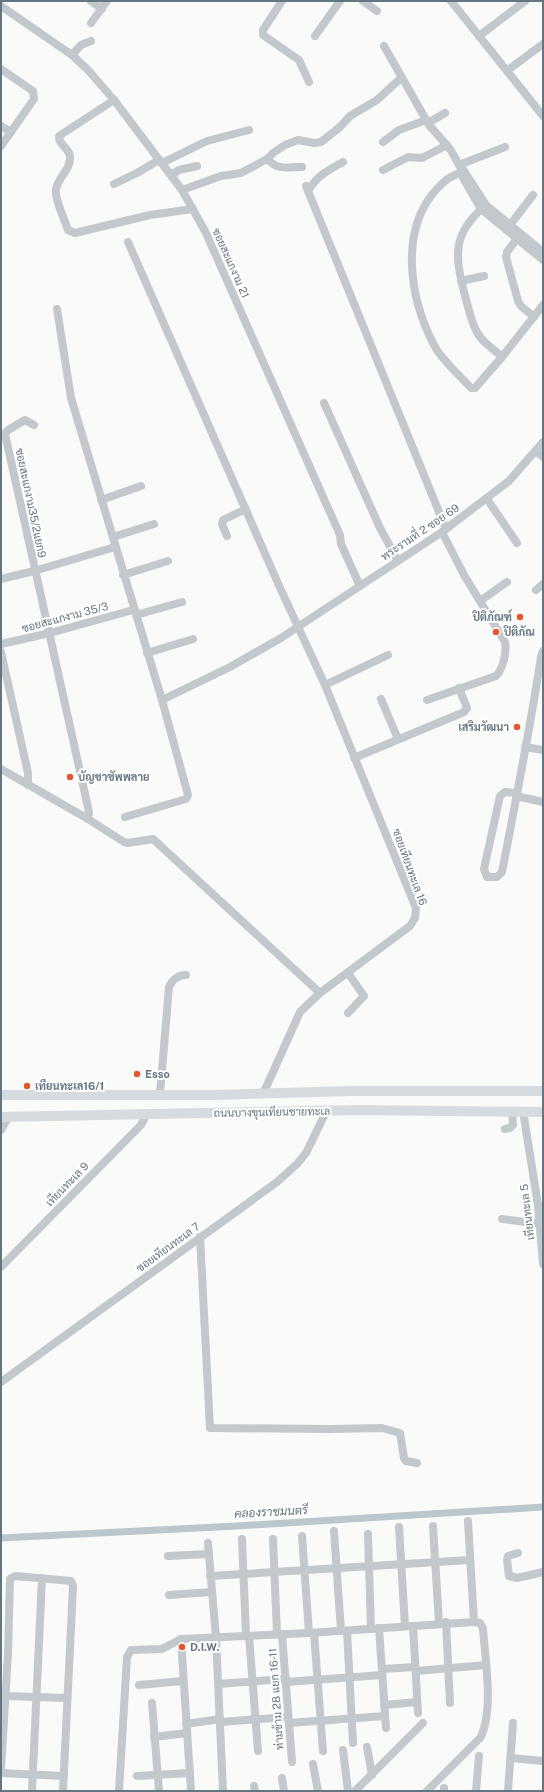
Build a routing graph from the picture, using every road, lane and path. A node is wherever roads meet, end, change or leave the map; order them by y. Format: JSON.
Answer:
{"nodes":[{"id":1,"x":91,"y":1,"type":"edge"},
{"id":2,"x":107,"y":1,"type":"edge"},
{"id":3,"x":282,"y":1,"type":"edge"},
{"id":4,"x":340,"y":1,"type":"edge"},
{"id":5,"x":363,"y":1,"type":"edge"},
{"id":6,"x":451,"y":1,"type":"edge"},
{"id":7,"x":525,"y":1,"type":"edge"},
{"id":8,"x":1,"y":6,"type":"edge"},
{"id":9,"x":102,"y":9,"type":"junction"},
{"id":10,"x":377,"y":10,"type":"dead end"},
{"id":11,"x":92,"y":23,"type":"dead end"},
{"id":12,"x":315,"y":36,"type":"dead end"},
{"id":13,"x":479,"y":36,"type":"junction"},
{"id":14,"x":91,"y":40,"type":"dead end"},
{"id":15,"x":543,"y":44,"type":"edge"},
{"id":16,"x":384,"y":46,"type":"dead end"},
{"id":17,"x":72,"y":54,"type":"junction"},
{"id":18,"x":1,"y":69,"type":"edge"},
{"id":19,"x":508,"y":70,"type":"junction"},
{"id":20,"x":401,"y":78,"type":"junction"},
{"id":21,"x":309,"y":82,"type":"dead end"},
{"id":22,"x":114,"y":100,"type":"junction"},
{"id":23,"x":540,"y":103,"type":"edge"},
{"id":24,"x":445,"y":113,"type":"dead end"},
{"id":25,"x":543,"y":116,"type":"edge"},
{"id":26,"x":427,"y":121,"type":"junction"},
{"id":27,"x":1,"y":126,"type":"edge"},
{"id":28,"x":249,"y":130,"type":"dead end"},
{"id":29,"x":10,"y":132,"type":"junction"},
{"id":30,"x":383,"y":142,"type":"dead end"},
{"id":31,"x":447,"y":144,"type":"junction"},
{"id":32,"x":1,"y":146,"type":"edge"},
{"id":33,"x":505,"y":147,"type":"dead end"},
{"id":34,"x":267,"y":159,"type":"junction"},
{"id":35,"x":160,"y":161,"type":"junction"},
{"id":36,"x":343,"y":162,"type":"dead end"},
{"id":37,"x":197,"y":166,"type":"dead end"},
{"id":38,"x":302,"y":167,"type":"dead end"},
{"id":39,"x":461,"y":169,"type":"junction"},
{"id":40,"x":383,"y":170,"type":"dead end"},
{"id":41,"x":171,"y":175,"type":"junction"},
{"id":42,"x":114,"y":184,"type":"dead end"},
{"id":43,"x":182,"y":190,"type":"junction"},
{"id":44,"x":533,"y":195,"type":"dead end"},
{"id":45,"x":483,"y":207,"type":"junction"},
{"id":46,"x":193,"y":209,"type":"junction"},
{"id":47,"x":510,"y":225,"type":"junction"},
{"id":48,"x":519,"y":237,"type":"junction"},
{"id":49,"x":128,"y":242,"type":"dead end"},
{"id":50,"x":542,"y":249,"type":"edge"},
{"id":51,"x":543,"y":260,"type":"edge"},
{"id":52,"x":484,"y":276,"type":"dead end"},
{"id":53,"x":462,"y":281,"type":"junction"},
{"id":54,"x":543,"y":305,"type":"edge"},
{"id":55,"x":57,"y":309,"type":"dead end"},
{"id":56,"x":534,"y":317,"type":"junction"},
{"id":57,"x":502,"y":357,"type":"junction"},
{"id":58,"x":324,"y":403,"type":"dead end"},
{"id":59,"x":34,"y":425,"type":"dead end"},
{"id":60,"x":543,"y":442,"type":"edge"},
{"id":61,"x":540,"y":454,"type":"edge"},
{"id":62,"x":141,"y":486,"type":"dead end"},
{"id":63,"x":101,"y":500,"type":"junction"},
{"id":64,"x":487,"y":500,"type":"junction"},
{"id":65,"x":246,"y":509,"type":"junction"},
{"id":66,"x":154,"y":524,"type":"dead end"},
{"id":67,"x":444,"y":530,"type":"junction"},
{"id":68,"x":227,"y":536,"type":"dead end"},
{"id":69,"x":113,"y":537,"type":"junction"},
{"id":70,"x":517,"y":543,"type":"dead end"},
{"id":71,"x":115,"y":547,"type":"junction"},
{"id":72,"x":168,"y":561,"type":"dead end"},
{"id":73,"x":398,"y":561,"type":"junction"},
{"id":74,"x":34,"y":571,"type":"junction"},
{"id":75,"x":123,"y":575,"type":"junction"},
{"id":76,"x":1,"y":579,"type":"edge"},
{"id":77,"x":507,"y":582,"type":"dead end"},
{"id":78,"x":543,"y":584,"type":"edge"},
{"id":79,"x":360,"y":586,"type":"junction"},
{"id":80,"x":536,"y":590,"type":"dead end"},
{"id":81,"x":480,"y":601,"type":"junction"},
{"id":82,"x":182,"y":602,"type":"dead end"},
{"id":83,"x":134,"y":613,"type":"junction"},
{"id":84,"x":298,"y":627,"type":"junction"},
{"id":85,"x":50,"y":633,"type":"junction"},
{"id":86,"x":193,"y":639,"type":"dead end"},
{"id":87,"x":1,"y":644,"type":"edge"},
{"id":88,"x":543,"y":651,"type":"edge"},
{"id":89,"x":1,"y":652,"type":"edge"},
{"id":90,"x":147,"y":653,"type":"junction"},
{"id":91,"x":388,"y":655,"type":"dead end"},
{"id":92,"x":325,"y":685,"type":"junction"},
{"id":93,"x":459,"y":688,"type":"junction"},
{"id":94,"x":381,"y":699,"type":"dead end"},
{"id":95,"x":162,"y":700,"type":"junction"},
{"id":96,"x":427,"y":700,"type":"dead end"},
{"id":97,"x":398,"y":739,"type":"junction"},
{"id":98,"x":526,"y":747,"type":"junction"},
{"id":99,"x":543,"y":750,"type":"edge"},
{"id":100,"x":354,"y":758,"type":"junction"},
{"id":101,"x":1,"y":769,"type":"edge"},
{"id":102,"x":28,"y":785,"type":"junction"},
{"id":103,"x":517,"y":795,"type":"junction"},
{"id":104,"x":543,"y":802,"type":"edge"},
{"id":105,"x":125,"y":817,"type":"dead end"},
{"id":106,"x":88,"y":819,"type":"junction"},
{"id":107,"x":348,"y":973,"type":"junction"},
{"id":108,"x":186,"y":975,"type":"dead end"},
{"id":109,"x":320,"y":993,"type":"junction"},
{"id":110,"x":348,"y":1013,"type":"dead end"},
{"id":111,"x":351,"y":1091,"type":"junction"},
{"id":112,"x":543,"y":1091,"type":"edge"},
{"id":113,"x":160,"y":1094,"type":"junction"},
{"id":114,"x":263,"y":1094,"type":"junction"},
{"id":115,"x":1,"y":1095,"type":"edge"},
{"id":116,"x":327,"y":1110,"type":"junction"},
{"id":117,"x":349,"y":1110,"type":"junction"},
{"id":118,"x":512,"y":1111,"type":"junction"},
{"id":119,"x":523,"y":1111,"type":"junction"},
{"id":120,"x":543,"y":1112,"type":"edge"},
{"id":121,"x":147,"y":1114,"type":"junction"},
{"id":122,"x":5,"y":1116,"type":"edge"},
{"id":123,"x":504,"y":1129,"type":"dead end"},
{"id":124,"x":1,"y":1130,"type":"edge"},
{"id":125,"x":502,"y":1218,"type":"dead end"},
{"id":126,"x":540,"y":1224,"type":"junction"},
{"id":127,"x":200,"y":1237,"type":"junction"},
{"id":128,"x":543,"y":1264,"type":"edge"},
{"id":129,"x":1,"y":1267,"type":"edge"},
{"id":130,"x":1,"y":1382,"type":"edge"},
{"id":131,"x":417,"y":1463,"type":"dead end"},
{"id":132,"x":468,"y":1521,"type":"dead end"},
{"id":133,"x":433,"y":1526,"type":"dead end"},
{"id":134,"x":399,"y":1528,"type":"dead end"},
{"id":135,"x":334,"y":1531,"type":"dead end"},
{"id":136,"x":368,"y":1534,"type":"dead end"},
{"id":137,"x":302,"y":1536,"type":"dead end"},
{"id":138,"x":242,"y":1539,"type":"dead end"},
{"id":139,"x":272,"y":1539,"type":"dead end"},
{"id":140,"x":208,"y":1543,"type":"dead end"},
{"id":141,"x":518,"y":1553,"type":"dead end"},
{"id":142,"x":209,"y":1554,"type":"junction"},
{"id":143,"x":168,"y":1556,"type":"dead end"},
{"id":144,"x":470,"y":1560,"type":"junction"},
{"id":145,"x":435,"y":1562,"type":"junction"},
{"id":146,"x":401,"y":1564,"type":"junction"},
{"id":147,"x":369,"y":1566,"type":"junction"},
{"id":148,"x":336,"y":1569,"type":"junction"},
{"id":149,"x":304,"y":1570,"type":"junction"},
{"id":150,"x":274,"y":1572,"type":"junction"},
{"id":151,"x":543,"y":1572,"type":"edge"},
{"id":152,"x":243,"y":1574,"type":"junction"},
{"id":153,"x":210,"y":1576,"type":"junction"},
{"id":154,"x":42,"y":1578,"type":"junction"},
{"id":155,"x":211,"y":1592,"type":"junction"},
{"id":156,"x":169,"y":1595,"type":"dead end"},
{"id":157,"x":474,"y":1622,"type":"junction"},
{"id":158,"x":442,"y":1623,"type":"junction"},
{"id":159,"x":409,"y":1626,"type":"junction"},
{"id":160,"x":375,"y":1628,"type":"junction"},
{"id":161,"x":344,"y":1631,"type":"junction"},
{"id":162,"x":312,"y":1633,"type":"junction"},
{"id":163,"x":280,"y":1634,"type":"junction"},
{"id":164,"x":248,"y":1636,"type":"junction"},
{"id":165,"x":216,"y":1638,"type":"junction"},
{"id":166,"x":181,"y":1639,"type":"junction"},
{"id":167,"x":486,"y":1666,"type":"junction"},
{"id":168,"x":448,"y":1668,"type":"junction"},
{"id":169,"x":415,"y":1669,"type":"junction"},
{"id":170,"x":382,"y":1672,"type":"junction"},
{"id":171,"x":350,"y":1677,"type":"junction"},
{"id":172,"x":286,"y":1680,"type":"junction"},
{"id":173,"x":318,"y":1680,"type":"junction"},
{"id":174,"x":183,"y":1681,"type":"junction"},
{"id":175,"x":253,"y":1681,"type":"junction"},
{"id":176,"x":218,"y":1684,"type":"junction"},
{"id":177,"x":139,"y":1685,"type":"dead end"},
{"id":178,"x":5,"y":1696,"type":"junction"},
{"id":179,"x":36,"y":1697,"type":"junction"},
{"id":180,"x":67,"y":1698,"type":"junction"},
{"id":181,"x":417,"y":1702,"type":"junction"},
{"id":182,"x":450,"y":1702,"type":"dead end"},
{"id":183,"x":152,"y":1703,"type":"dead end"},
{"id":184,"x":384,"y":1704,"type":"junction"},
{"id":185,"x":418,"y":1713,"type":"dead end"},
{"id":186,"x":385,"y":1716,"type":"junction"},
{"id":187,"x":352,"y":1718,"type":"junction"},
{"id":188,"x":256,"y":1719,"type":"junction"},
{"id":189,"x":289,"y":1720,"type":"junction"},
{"id":190,"x":220,"y":1721,"type":"junction"},
{"id":191,"x":321,"y":1721,"type":"junction"},
{"id":192,"x":422,"y":1723,"type":"dead end"},
{"id":193,"x":513,"y":1723,"type":"dead end"},
{"id":194,"x":186,"y":1724,"type":"junction"},
{"id":195,"x":386,"y":1728,"type":"dead end"},
{"id":196,"x":187,"y":1733,"type":"junction"},
{"id":197,"x":154,"y":1737,"type":"junction"},
{"id":198,"x":353,"y":1743,"type":"dead end"},
{"id":199,"x":367,"y":1748,"type":"dead end"},
{"id":200,"x":343,"y":1750,"type":"dead end"},
{"id":201,"x":258,"y":1751,"type":"dead end"},
{"id":202,"x":323,"y":1751,"type":"dead end"},
{"id":203,"x":479,"y":1756,"type":"dead end"},
{"id":204,"x":510,"y":1758,"type":"junction"},
{"id":205,"x":543,"y":1761,"type":"edge"},
{"id":206,"x":292,"y":1762,"type":"dead end"},
{"id":207,"x":313,"y":1764,"type":"dead end"},
{"id":208,"x":1,"y":1769,"type":"edge"},
{"id":209,"x":1,"y":1773,"type":"edge"},
{"id":210,"x":190,"y":1773,"type":"junction"},
{"id":211,"x":33,"y":1774,"type":"junction"},
{"id":212,"x":157,"y":1775,"type":"junction"},
{"id":213,"x":372,"y":1775,"type":"junction"},
{"id":214,"x":63,"y":1776,"type":"junction"},
{"id":215,"x":137,"y":1776,"type":"dead end"},
{"id":216,"x":282,"y":1778,"type":"dead end"},
{"id":217,"x":32,"y":1791,"type":"edge"},
{"id":218,"x":63,"y":1791,"type":"edge"},
{"id":219,"x":119,"y":1791,"type":"edge"},
{"id":220,"x":159,"y":1791,"type":"edge"},
{"id":221,"x":191,"y":1791,"type":"edge"},
{"id":222,"x":223,"y":1791,"type":"edge"},
{"id":223,"x":284,"y":1791,"type":"edge"},
{"id":224,"x":318,"y":1791,"type":"edge"},
{"id":225,"x":348,"y":1791,"type":"edge"},
{"id":226,"x":355,"y":1791,"type":"edge"},
{"id":227,"x":427,"y":1791,"type":"edge"},
{"id":228,"x":476,"y":1791,"type":"edge"},
{"id":229,"x":508,"y":1791,"type":"edge"}],
"edges":[{"from":1,"to":9,"type":"street"},
{"from":2,"to":9,"type":"street"},
{"from":3,"to":21,"type":"street"},
{"from":4,"to":12,"type":"street"},
{"from":5,"to":10,"type":"street"},
{"from":6,"to":13,"type":"street"},
{"from":7,"to":13,"type":"street"},
{"from":8,"to":17,"type":"street","name":"ซอยสะแกงาม 21"},
{"from":9,"to":11,"type":"street"},
{"from":13,"to":19,"type":"street"},
{"from":14,"to":17,"type":"street"},
{"from":15,"to":19,"type":"street"},
{"from":16,"to":20,"type":"street"},
{"from":17,"to":22,"type":"street","name":"ซอยสะแกงาม 21"},
{"from":18,"to":29,"type":"street"},
{"from":19,"to":23,"type":"street"},
{"from":20,"to":26,"type":"street"},
{"from":20,"to":34,"type":"street"},
{"from":22,"to":35,"type":"street","name":"ซอยสะแกงาม 21"},
{"from":22,"to":46,"type":"street"},
{"from":23,"to":25,"type":"street"},
{"from":24,"to":26,"type":"street"},
{"from":26,"to":30,"type":"street"},
{"from":26,"to":31,"type":"street"},
{"from":27,"to":29,"type":"street"},
{"from":28,"to":35,"type":"street"},
{"from":29,"to":32,"type":"street"},
{"from":31,"to":39,"type":"street"},
{"from":31,"to":40,"type":"street"},
{"from":33,"to":39,"type":"street"},
{"from":34,"to":38,"type":"street"},
{"from":34,"to":43,"type":"street"},
{"from":35,"to":41,"type":"street","name":"ซอยสะแกงาม 21"},
{"from":35,"to":42,"type":"street"},
{"from":36,"to":67,"type":"street"},
{"from":37,"to":41,"type":"street"},
{"from":39,"to":45,"type":"street"},
{"from":39,"to":57,"type":"street"},
{"from":41,"to":43,"type":"street","name":"ซอยสะแกงาม 21"},
{"from":43,"to":46,"type":"street","name":"ซอยสะแกงาม 21"},
{"from":44,"to":47,"type":"street"},
{"from":45,"to":47,"type":"street"},
{"from":45,"to":48,"type":"street"},
{"from":45,"to":53,"type":"street"},
{"from":46,"to":79,"type":"street","name":"ซอยสะแกงาม 21"},
{"from":47,"to":48,"type":"street"},
{"from":48,"to":50,"type":"street"},
{"from":48,"to":51,"type":"street"},
{"from":48,"to":56,"type":"street"},
{"from":49,"to":65,"type":"street","name":"ซอยเทียนทะเล 16"},
{"from":52,"to":53,"type":"street"},
{"from":53,"to":57,"type":"street"},
{"from":54,"to":56,"type":"street"},
{"from":55,"to":63,"type":"street"},
{"from":56,"to":57,"type":"street"},
{"from":58,"to":73,"type":"street"},
{"from":59,"to":74,"type":"street","name":"ซอยสะแกงาม35/2แยก9"},
{"from":60,"to":61,"type":"street","name":"พระรามที่ 2 ซอย 69"},
{"from":61,"to":64,"type":"street","name":"พระรามที่ 2 ซอย 69"},
{"from":62,"to":63,"type":"street"},
{"from":63,"to":69,"type":"street"},
{"from":64,"to":67,"type":"street","name":"พระรามที่ 2 ซอย 69"},
{"from":64,"to":70,"type":"street"},
{"from":65,"to":68,"type":"street"},
{"from":65,"to":84,"type":"street","name":"ซอยเทียนทะเล 16"},
{"from":66,"to":69,"type":"street"},
{"from":67,"to":73,"type":"street","name":"พระรามที่ 2 ซอย 69"},
{"from":67,"to":81,"type":"street"},
{"from":69,"to":71,"type":"street"},
{"from":71,"to":74,"type":"street"},
{"from":71,"to":75,"type":"street"},
{"from":72,"to":75,"type":"street"},
{"from":73,"to":79,"type":"street","name":"พระรามที่ 2 ซอย 69"},
{"from":74,"to":76,"type":"street"},
{"from":74,"to":85,"type":"street","name":"ซอยสะแกงาม35/2แยก9"},
{"from":75,"to":83,"type":"street"},
{"from":77,"to":81,"type":"street"},
{"from":78,"to":80,"type":"street"},
{"from":79,"to":84,"type":"street","name":"พระรามที่ 2 ซอย 69"},
{"from":81,"to":93,"type":"street"},
{"from":82,"to":83,"type":"street","name":"ซอยสะแกงาม 35/3"},
{"from":83,"to":85,"type":"street","name":"ซอยสะแกงาม 35/3"},
{"from":83,"to":90,"type":"street"},
{"from":84,"to":92,"type":"street","name":"ซอยเทียนทะเล 16"},
{"from":84,"to":95,"type":"street","name":"พระรามที่ 2 ซอย 69"},
{"from":85,"to":87,"type":"street","name":"ซอยสะแกงาม 35/3"},
{"from":85,"to":106,"type":"street","name":"ซอยสะแกงาม35/2แยก9"},
{"from":86,"to":90,"type":"street"},
{"from":88,"to":98,"type":"street"},
{"from":89,"to":102,"type":"street"},
{"from":90,"to":95,"type":"street"},
{"from":91,"to":92,"type":"street"},
{"from":92,"to":100,"type":"street","name":"ซอยเทียนทะเล 16"},
{"from":93,"to":96,"type":"street"},
{"from":93,"to":97,"type":"street"},
{"from":94,"to":97,"type":"street"},
{"from":95,"to":105,"type":"street"},
{"from":97,"to":100,"type":"street"},
{"from":98,"to":99,"type":"street"},
{"from":98,"to":103,"type":"street"},
{"from":100,"to":107,"type":"street","name":"ซอยเทียนทะเล 16"},
{"from":101,"to":102,"type":"street"},
{"from":102,"to":106,"type":"street"},
{"from":103,"to":103,"type":"street"},
{"from":103,"to":104,"type":"street"},
{"from":106,"to":109,"type":"street"},
{"from":107,"to":109,"type":"street","name":"ซอยเทียนทะเล 16"},
{"from":107,"to":110,"type":"street"},
{"from":108,"to":113,"type":"street"},
{"from":109,"to":114,"type":"street","name":"ซอยเทียนทะเล 16"},
{"from":111,"to":112,"type":"main road","name":"ถนนบางขุนเทียนชายทะเล"},
{"from":111,"to":114,"type":"main road","name":"ถนนบางขุนเทียนชายทะเล"},
{"from":111,"to":117,"type":"main road"},
{"from":113,"to":114,"type":"main road","name":"ถนนบางขุนเทียนชายทะเล"},
{"from":113,"to":115,"type":"main road","name":"ถนนบางขุนเทียนชายทะเล"},
{"from":116,"to":117,"type":"main road","name":"ถนนบางขุนเทียนชายทะเล"},
{"from":116,"to":121,"type":"main road","name":"ถนนบางขุนเทียนชายทะเล"},
{"from":116,"to":127,"type":"street","name":"ซอยเทียนทะเล 7"},
{"from":117,"to":118,"type":"main road","name":"ถนนบางขุนเทียนชายทะเล"},
{"from":118,"to":119,"type":"main road","name":"ถนนบางขุนเทียนชายทะเล"},
{"from":118,"to":123,"type":"street"},
{"from":119,"to":120,"type":"main road","name":"ถนนบางขุนเทียนชายทะเล"},
{"from":119,"to":126,"type":"street","name":"เทียนทะเล 5"},
{"from":121,"to":122,"type":"main road","name":"ถนนบางขุนเทียนชายทะเล"},
{"from":121,"to":129,"type":"street","name":"เทียนทะเล 9"},
{"from":122,"to":124,"type":"street"},
{"from":125,"to":126,"type":"street"},
{"from":126,"to":128,"type":"street","name":"เทียนทะเล 5"},
{"from":127,"to":130,"type":"street","name":"ซอยเทียนทะเล 7"},
{"from":127,"to":131,"type":"street"},
{"from":132,"to":144,"type":"street"},
{"from":133,"to":145,"type":"street"},
{"from":134,"to":146,"type":"street"},
{"from":135,"to":148,"type":"street"},
{"from":136,"to":147,"type":"street"},
{"from":137,"to":149,"type":"street"},
{"from":138,"to":152,"type":"street"},
{"from":139,"to":150,"type":"street","name":"ท่ามข้าม 28 แยก 16-11"},
{"from":140,"to":142,"type":"street"},
{"from":141,"to":151,"type":"street"},
{"from":142,"to":143,"type":"street"},
{"from":142,"to":153,"type":"street"},
{"from":144,"to":145,"type":"street"},
{"from":144,"to":157,"type":"street"},
{"from":145,"to":146,"type":"street"},
{"from":145,"to":158,"type":"street"},
{"from":146,"to":147,"type":"street"},
{"from":146,"to":159,"type":"street"},
{"from":147,"to":148,"type":"street"},
{"from":147,"to":160,"type":"street"},
{"from":148,"to":149,"type":"street"},
{"from":148,"to":161,"type":"street"},
{"from":149,"to":150,"type":"street"},
{"from":149,"to":162,"type":"street"},
{"from":150,"to":152,"type":"street"},
{"from":150,"to":163,"type":"street","name":"ท่ามข้าม 28 แยก 16-11"},
{"from":152,"to":153,"type":"street"},
{"from":152,"to":164,"type":"street"},
{"from":153,"to":155,"type":"street"},
{"from":154,"to":178,"type":"street"},
{"from":154,"to":179,"type":"street"},
{"from":154,"to":180,"type":"street"},
{"from":155,"to":156,"type":"street"},
{"from":155,"to":165,"type":"street"},
{"from":157,"to":158,"type":"street"},
{"from":157,"to":167,"type":"street"},
{"from":158,"to":159,"type":"street"},
{"from":158,"to":168,"type":"street"},
{"from":159,"to":160,"type":"street"},
{"from":159,"to":169,"type":"street"},
{"from":160,"to":161,"type":"street"},
{"from":160,"to":170,"type":"street"},
{"from":161,"to":162,"type":"street"},
{"from":161,"to":171,"type":"street"},
{"from":162,"to":163,"type":"street"},
{"from":162,"to":173,"type":"street"},
{"from":163,"to":164,"type":"street"},
{"from":163,"to":172,"type":"street","name":"ท่ามข้าม 28 แยก 16-11"},
{"from":164,"to":165,"type":"street"},
{"from":164,"to":175,"type":"street"},
{"from":165,"to":166,"type":"street"},
{"from":165,"to":176,"type":"street"},
{"from":166,"to":174,"type":"street"},
{"from":166,"to":219,"type":"street"},
{"from":167,"to":168,"type":"street"},
{"from":167,"to":227,"type":"street"},
{"from":168,"to":169,"type":"street"},
{"from":168,"to":182,"type":"street"},
{"from":169,"to":170,"type":"street"},
{"from":169,"to":181,"type":"street"},
{"from":170,"to":171,"type":"street"},
{"from":170,"to":184,"type":"street"},
{"from":171,"to":173,"type":"street"},
{"from":171,"to":187,"type":"street"},
{"from":172,"to":173,"type":"street"},
{"from":172,"to":175,"type":"street"},
{"from":172,"to":189,"type":"street","name":"ท่ามข้าม 28 แยก 16-11"},
{"from":173,"to":191,"type":"street"},
{"from":174,"to":177,"type":"street"},
{"from":174,"to":194,"type":"street"},
{"from":175,"to":176,"type":"street"},
{"from":175,"to":188,"type":"street"},
{"from":176,"to":190,"type":"street"},
{"from":178,"to":179,"type":"street"},
{"from":178,"to":208,"type":"street"},
{"from":179,"to":180,"type":"street"},
{"from":179,"to":211,"type":"street"},
{"from":180,"to":214,"type":"street"},
{"from":181,"to":184,"type":"street"},
{"from":181,"to":185,"type":"street"},
{"from":183,"to":197,"type":"street"},
{"from":184,"to":186,"type":"street"},
{"from":186,"to":187,"type":"street"},
{"from":186,"to":195,"type":"street"},
{"from":187,"to":191,"type":"street"},
{"from":187,"to":198,"type":"street"},
{"from":188,"to":189,"type":"street"},
{"from":188,"to":190,"type":"street"},
{"from":188,"to":201,"type":"street"},
{"from":189,"to":191,"type":"street"},
{"from":189,"to":206,"type":"street","name":"ท่ามข้าม 28 แยก 16-11"},
{"from":190,"to":194,"type":"street"},
{"from":190,"to":222,"type":"street"},
{"from":191,"to":202,"type":"street"},
{"from":192,"to":213,"type":"street"},
{"from":193,"to":204,"type":"street"},
{"from":194,"to":196,"type":"street"},
{"from":196,"to":197,"type":"street"},
{"from":196,"to":210,"type":"street"},
{"from":197,"to":212,"type":"street"},
{"from":199,"to":213,"type":"street"},
{"from":200,"to":225,"type":"street"},
{"from":203,"to":228,"type":"street"},
{"from":204,"to":205,"type":"street"},
{"from":204,"to":229,"type":"street"},
{"from":207,"to":224,"type":"street"},
{"from":209,"to":211,"type":"street"},
{"from":210,"to":212,"type":"street"},
{"from":210,"to":221,"type":"street"},
{"from":211,"to":214,"type":"street"},
{"from":211,"to":217,"type":"street"},
{"from":212,"to":215,"type":"street"},
{"from":212,"to":220,"type":"street"},
{"from":213,"to":226,"type":"street"},
{"from":214,"to":218,"type":"street"},
{"from":216,"to":223,"type":"street"}]}
